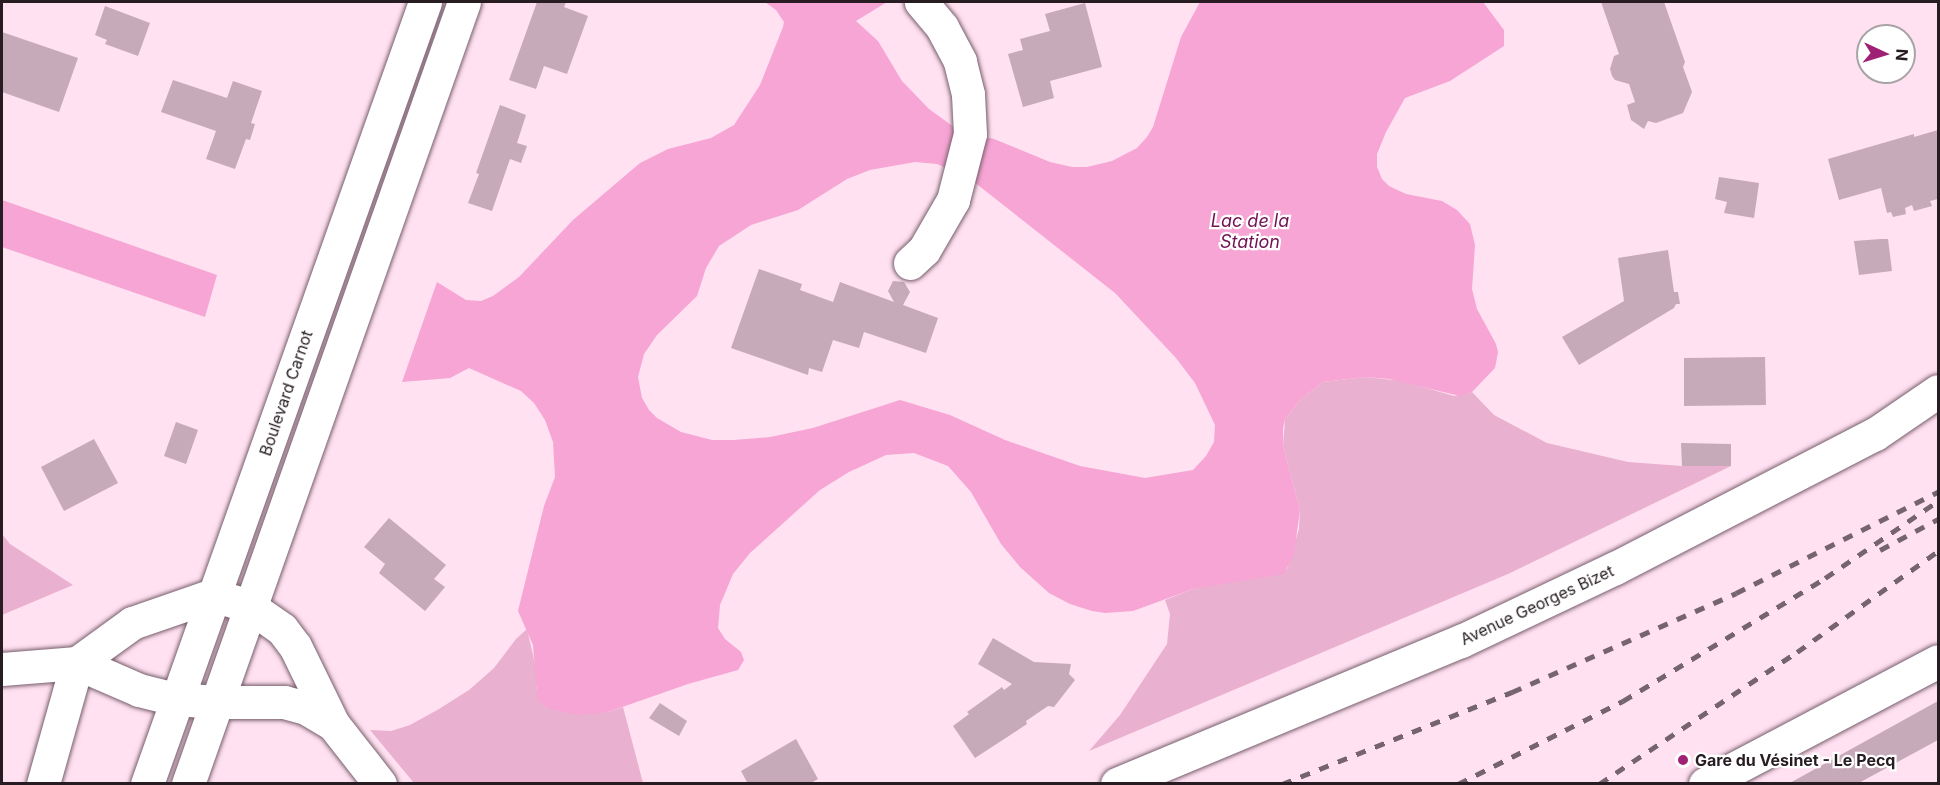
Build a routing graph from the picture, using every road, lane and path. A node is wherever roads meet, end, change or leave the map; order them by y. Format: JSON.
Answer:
{"nodes":[{"id":1,"x":425,"y":2,"type":"edge"},
{"id":2,"x":464,"y":2,"type":"edge"},
{"id":3,"x":921,"y":2,"type":"edge"},
{"id":4,"x":910,"y":263,"type":"dead end"},
{"id":5,"x":1938,"y":391,"type":"edge"},
{"id":6,"x":213,"y":595,"type":"junction"},
{"id":7,"x":249,"y":606,"type":"junction"},
{"id":8,"x":1938,"y":661,"type":"edge"},
{"id":9,"x":77,"y":663,"type":"junction"},
{"id":10,"x":2,"y":669,"type":"edge"},
{"id":11,"x":176,"y":699,"type":"junction"},
{"id":12,"x":217,"y":702,"type":"junction"},
{"id":13,"x":333,"y":724,"type":"junction"},
{"id":14,"x":43,"y":783,"type":"edge"},
{"id":15,"x":147,"y":783,"type":"edge"},
{"id":16,"x":189,"y":783,"type":"edge"},
{"id":17,"x":380,"y":783,"type":"edge"},
{"id":18,"x":1118,"y":783,"type":"edge"},
{"id":19,"x":1705,"y":783,"type":"edge"}],
"edges":[{"from":1,"to":6,"type":"street","name":"Boulevard Carnot"},
{"from":2,"to":7,"type":"street"},
{"from":3,"to":4,"type":"street"},
{"from":5,"to":18,"type":"street","name":"Avenue Georges Bizet"},
{"from":6,"to":7,"type":"street"},
{"from":6,"to":9,"type":"street"},
{"from":6,"to":11,"type":"street","name":"Boulevard Carnot"},
{"from":7,"to":12,"type":"street"},
{"from":7,"to":13,"type":"street"},
{"from":8,"to":19,"type":"street"},
{"from":9,"to":10,"type":"street"},
{"from":9,"to":11,"type":"street"},
{"from":9,"to":14,"type":"street"},
{"from":11,"to":12,"type":"street"},
{"from":11,"to":15,"type":"street","name":"Boulevard Carnot"},
{"from":12,"to":13,"type":"street"},
{"from":12,"to":16,"type":"street"},
{"from":13,"to":17,"type":"street"}]}
